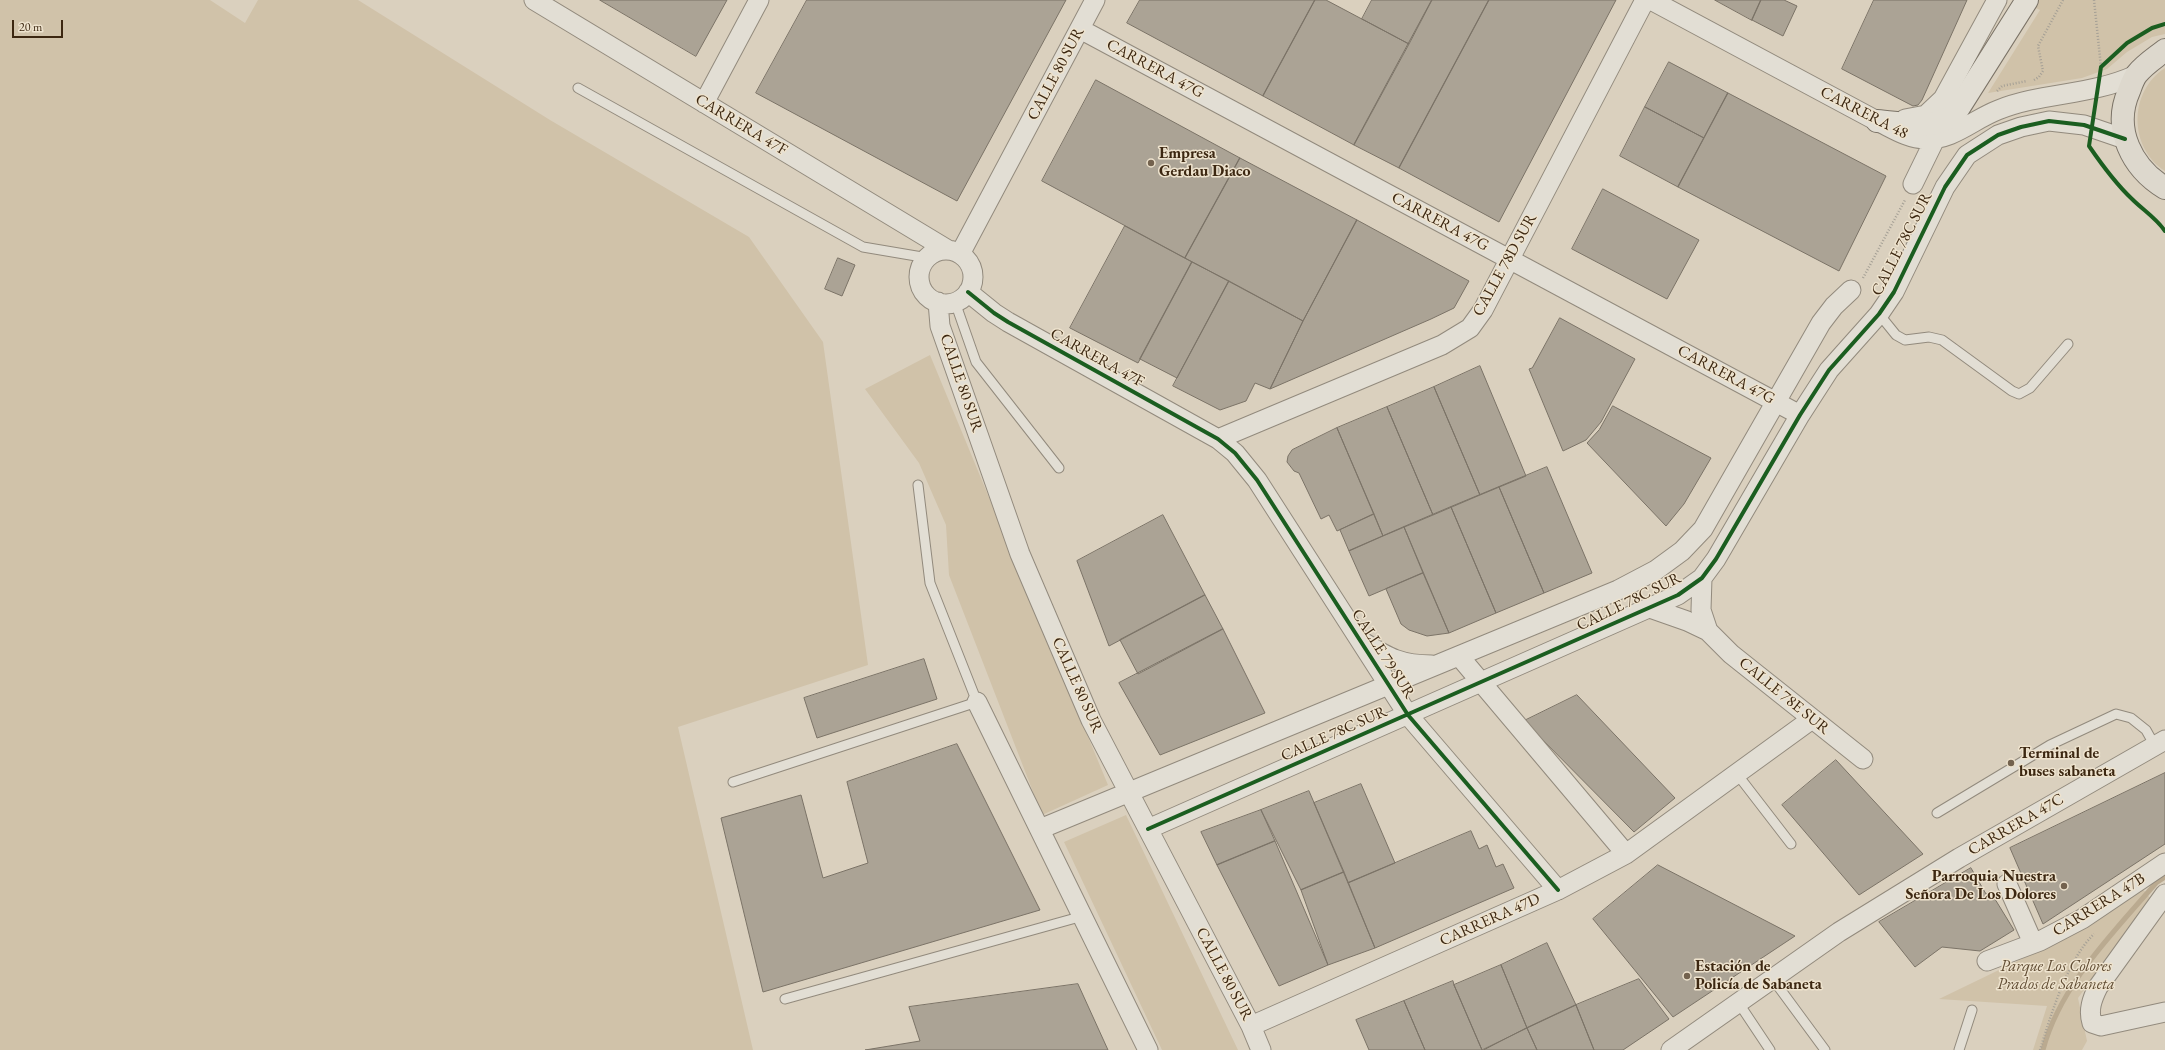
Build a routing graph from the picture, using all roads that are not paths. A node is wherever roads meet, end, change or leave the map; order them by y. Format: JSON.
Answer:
{"nodes":[{"id":1,"x":534,"y":0,"type":"edge"},
{"id":2,"x":759,"y":0,"type":"edge"},
{"id":3,"x":1096,"y":0,"type":"edge"},
{"id":4,"x":1645,"y":0,"type":"edge"},
{"id":5,"x":1651,"y":0,"type":"edge"},
{"id":6,"x":1997,"y":0,"type":"edge"},
{"id":7,"x":2027,"y":0,"type":"edge"},
{"id":8,"x":1080,"y":29,"type":"junction"},
{"id":9,"x":2165,"y":50,"type":"edge"},
{"id":10,"x":2136,"y":75,"type":"junction"},
{"id":11,"x":578,"y":88,"type":"dead end"},
{"id":12,"x":704,"y":103,"type":"junction"},
{"id":13,"x":1878,"y":121,"type":"junction"},
{"id":14,"x":1935,"y":139,"type":"junction"},
{"id":15,"x":2125,"y":139,"type":"junction"},
{"id":16,"x":1913,"y":184,"type":"road end"},
{"id":17,"x":2165,"y":188,"type":"edge"},
{"id":18,"x":954,"y":252,"type":"junction"},
{"id":19,"x":928,"y":258,"type":"junction"},
{"id":20,"x":1510,"y":260,"type":"junction"},
{"id":21,"x":1852,"y":290,"type":"road end"},
{"id":22,"x":954,"y":299,"type":"junction"},
{"id":23,"x":1879,"y":314,"type":"junction"},
{"id":24,"x":2068,"y":344,"type":"dead end"},
{"id":25,"x":1775,"y":402,"type":"junction"},
{"id":26,"x":1800,"y":415,"type":"junction"},
{"id":27,"x":1218,"y":439,"type":"junction"},
{"id":28,"x":1060,"y":468,"type":"dead end"},
{"id":29,"x":918,"y":485,"type":"dead end"},
{"id":30,"x":1702,"y":578,"type":"junction"},
{"id":31,"x":1650,"y":608,"type":"junction"},
{"id":32,"x":1708,"y":631,"type":"junction"},
{"id":33,"x":1360,"y":640,"type":"junction"},
{"id":34,"x":1459,"y":656,"type":"junction"},
{"id":35,"x":1438,"y":665,"type":"junction"},
{"id":36,"x":1481,"y":683,"type":"junction"},
{"id":37,"x":1388,"y":686,"type":"junction"},
{"id":38,"x":978,"y":702,"type":"junction"},
{"id":39,"x":1408,"y":715,"type":"junction"},
{"id":40,"x":1812,"y":719,"type":"junction"},
{"id":41,"x":2160,"y":743,"type":"edge"},
{"id":42,"x":1863,"y":759,"type":"dead end"},
{"id":43,"x":1737,"y":774,"type":"junction"},
{"id":44,"x":733,"y":782,"type":"dead end"},
{"id":45,"x":1129,"y":793,"type":"junction"},
{"id":46,"x":1937,"y":813,"type":"dead end"},
{"id":47,"x":1148,"y":829,"type":"junction"},
{"id":48,"x":1040,"y":830,"type":"junction"},
{"id":49,"x":1791,"y":844,"type":"dead end"},
{"id":50,"x":1626,"y":854,"type":"junction"},
{"id":51,"x":2165,"y":863,"type":"edge"},
{"id":52,"x":2007,"y":884,"type":"dead end"},
{"id":53,"x":1558,"y":890,"type":"junction"},
{"id":54,"x":2165,"y":894,"type":"edge"},
{"id":55,"x":1082,"y":916,"type":"junction"},
{"id":56,"x":2034,"y":943,"type":"junction"},
{"id":57,"x":1986,"y":961,"type":"dead end"},
{"id":58,"x":1772,"y":978,"type":"junction"},
{"id":59,"x":785,"y":999,"type":"dead end"},
{"id":60,"x":1738,"y":1002,"type":"junction"},
{"id":61,"x":1972,"y":1010,"type":"dead end"},
{"id":62,"x":2165,"y":1012,"type":"edge"},
{"id":63,"x":1251,"y":1026,"type":"junction"},
{"id":64,"x":1148,"y":1050,"type":"edge"},
{"id":65,"x":1261,"y":1050,"type":"edge"},
{"id":66,"x":1670,"y":1050,"type":"edge"},
{"id":67,"x":1770,"y":1050,"type":"edge"},
{"id":68,"x":1825,"y":1050,"type":"edge"},
{"id":69,"x":1959,"y":1050,"type":"edge"}],
"edges":[{"from":1,"to":12,"type":"street","name":"CARRERA 47F"},
{"from":2,"to":12,"type":"street"},
{"from":3,"to":8,"type":"street","name":"CALLE 80 SUR"},
{"from":4,"to":20,"type":"street","name":"CALLE 78D SUR"},
{"from":5,"to":13,"type":"street","name":"CARRERA 48"},
{"from":6,"to":13,"type":"street"},
{"from":7,"to":13,"type":"street"},
{"from":8,"to":18,"type":"street","name":"CALLE 80 SUR"},
{"from":8,"to":20,"type":"street","name":"CARRERA 47G"},
{"from":9,"to":10,"type":"main road"},
{"from":10,"to":14,"type":"street","name":"CARRERA 48"},
{"from":10,"to":15,"type":"main road"},
{"from":11,"to":19,"type":"lane"},
{"from":12,"to":18,"type":"street","name":"CARRERA 47F"},
{"from":13,"to":14,"type":"street","name":"CARRERA 48"},
{"from":14,"to":16,"type":"street","name":"CALLE 78C SUR"},
{"from":15,"to":17,"type":"main road"},
{"from":15,"to":23,"type":"street","name":"CALLE 78C SUR"},
{"from":18,"to":19,"type":"street"},
{"from":18,"to":22,"type":"street"},
{"from":19,"to":22,"type":"street"},
{"from":20,"to":25,"type":"street","name":"CARRERA 47G"},
{"from":20,"to":27,"type":"street","name":"CALLE 78D SUR"},
{"from":21,"to":25,"type":"street","name":"CALLE 78C SUR"},
{"from":22,"to":27,"type":"street","name":"CARRERA 47F"},
{"from":22,"to":28,"type":"lane"},
{"from":22,"to":45,"type":"street","name":"CALLE 80 SUR"},
{"from":23,"to":24,"type":"lane"},
{"from":23,"to":26,"type":"street","name":"CALLE 78C SUR"},
{"from":25,"to":26,"type":"street","name":"CARRERA 47G"},
{"from":25,"to":34,"type":"street","name":"CALLE 78C SUR"},
{"from":26,"to":30,"type":"street","name":"CALLE 78C SUR"},
{"from":27,"to":33,"type":"street","name":"CALLE 79 SUR"},
{"from":29,"to":38,"type":"lane"},
{"from":30,"to":31,"type":"street","name":"CALLE 78C SUR"},
{"from":30,"to":32,"type":"street","name":"CALLE 78E SUR"},
{"from":31,"to":32,"type":"street","name":"CALLE 78E SUR"},
{"from":31,"to":36,"type":"street","name":"CALLE 78C SUR"},
{"from":32,"to":40,"type":"street","name":"CALLE 78E SUR"},
{"from":33,"to":35,"type":"street"},
{"from":33,"to":37,"type":"street","name":"CALLE 79 SUR"},
{"from":34,"to":35,"type":"street","name":"CALLE 78C SUR"},
{"from":34,"to":36,"type":"street"},
{"from":35,"to":37,"type":"street","name":"CALLE 78C SUR"},
{"from":36,"to":39,"type":"street","name":"CALLE 78C SUR"},
{"from":36,"to":50,"type":"street"},
{"from":37,"to":39,"type":"street","name":"CALLE 79 SUR"},
{"from":37,"to":45,"type":"street","name":"CALLE 78C SUR"},
{"from":38,"to":44,"type":"lane"},
{"from":38,"to":48,"type":"street"},
{"from":39,"to":47,"type":"street","name":"CALLE 78C SUR"},
{"from":39,"to":53,"type":"street","name":"CALLE 79 SUR"},
{"from":40,"to":42,"type":"street","name":"CALLE 78E SUR"},
{"from":40,"to":43,"type":"street","name":"CARRERA 47D"},
{"from":41,"to":46,"type":"lane"},
{"from":41,"to":58,"type":"street","name":"CARRERA 47C"},
{"from":43,"to":49,"type":"lane"},
{"from":43,"to":50,"type":"street","name":"CARRERA 47D"},
{"from":45,"to":47,"type":"street","name":"CALLE 80 SUR"},
{"from":45,"to":48,"type":"street","name":"CALLE 78C SUR"},
{"from":47,"to":63,"type":"street","name":"CALLE 80 SUR"},
{"from":48,"to":55,"type":"street"},
{"from":50,"to":53,"type":"street","name":"CARRERA 47D"},
{"from":51,"to":56,"type":"street","name":"CARRERA 47B"},
{"from":52,"to":56,"type":"street"},
{"from":53,"to":63,"type":"street","name":"CARRERA 47D"},
{"from":54,"to":62,"type":"street"},
{"from":55,"to":59,"type":"lane"},
{"from":55,"to":64,"type":"street"},
{"from":56,"to":57,"type":"street","name":"CARRERA 47B"},
{"from":58,"to":60,"type":"street","name":"CARRERA 47C"},
{"from":58,"to":68,"type":"lane"},
{"from":60,"to":66,"type":"street","name":"CARRERA 47C"},
{"from":60,"to":67,"type":"lane"},
{"from":61,"to":69,"type":"lane"},
{"from":63,"to":65,"type":"street","name":"CALLE 80 SUR"}]}
